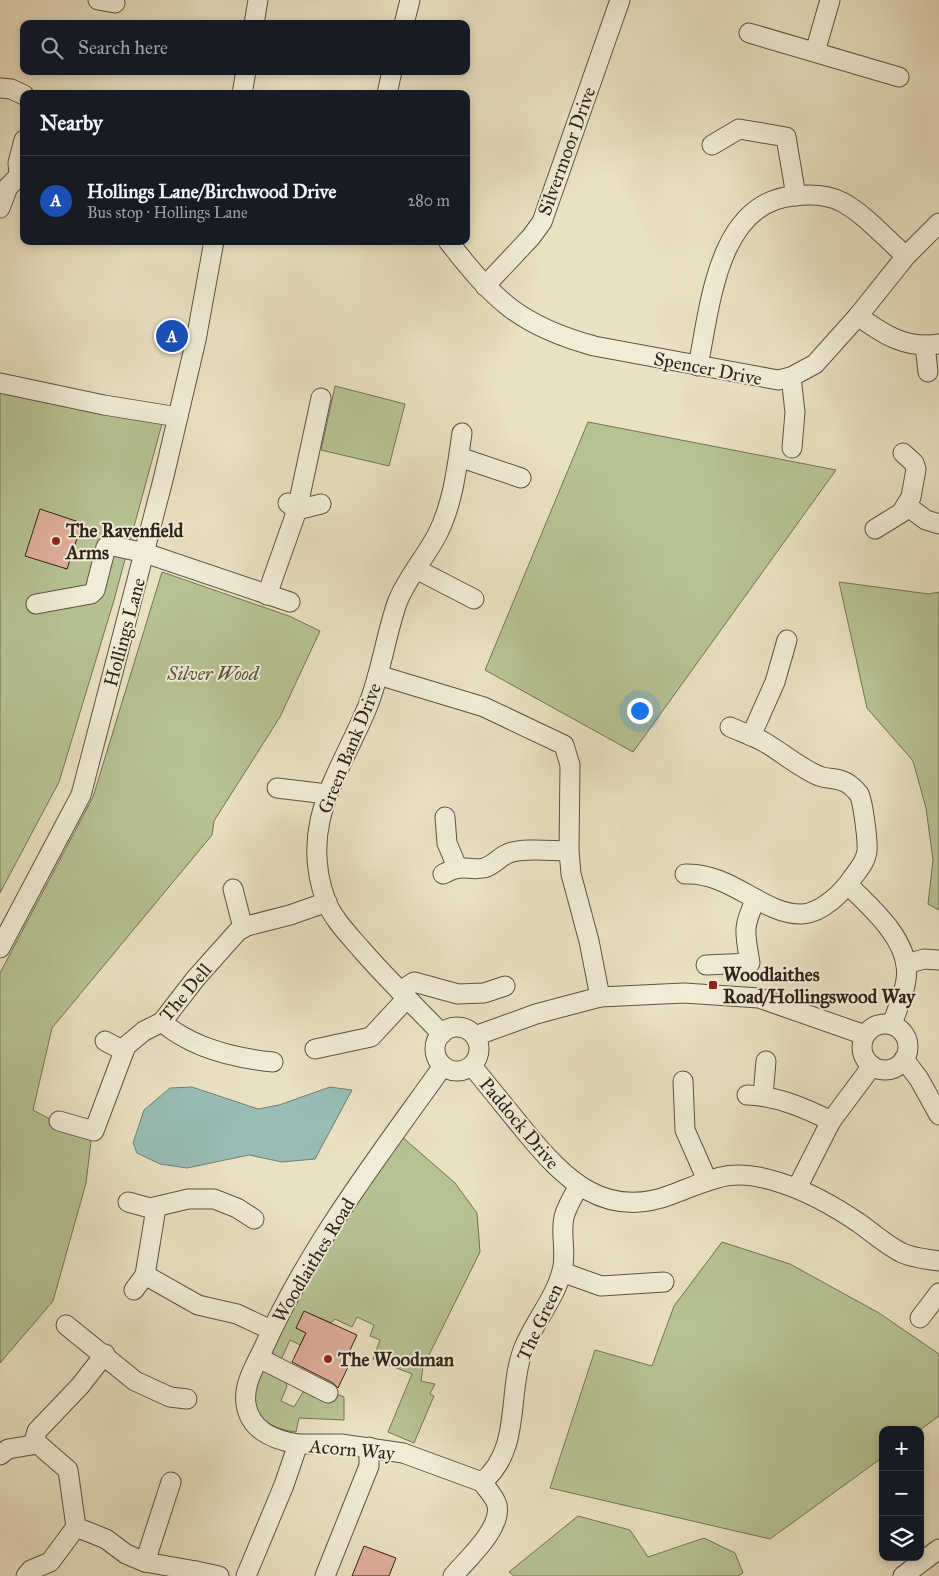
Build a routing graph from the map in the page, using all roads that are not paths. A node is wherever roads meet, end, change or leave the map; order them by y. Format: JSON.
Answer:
{"nodes":[{"id":1,"x":258,"y":0,"type":"edge"},
{"id":2,"x":410,"y":0,"type":"edge"},
{"id":3,"x":620,"y":0,"type":"edge"},
{"id":4,"x":830,"y":0,"type":"edge"},
{"id":5,"x":255,"y":20,"type":"edge"},
{"id":6,"x":405,"y":20,"type":"edge"},
{"id":7,"x":749,"y":33,"type":"dead end"},
{"id":8,"x":815,"y":52,"type":"junction"},
{"id":9,"x":245,"y":75,"type":"edge"},
{"id":10,"x":391,"y":75,"type":"edge"},
{"id":11,"x":899,"y":77,"type":"dead end"},
{"id":12,"x":0,"y":88,"type":"edge"},
{"id":13,"x":243,"y":90,"type":"edge"},
{"id":14,"x":388,"y":90,"type":"edge"},
{"id":15,"x":20,"y":93,"type":"edge"},
{"id":16,"x":712,"y":145,"type":"dead end"},
{"id":17,"x":20,"y":155,"type":"edge"},
{"id":18,"x":20,"y":168,"type":"edge"},
{"id":19,"x":20,"y":175,"type":"edge"},
{"id":20,"x":796,"y":196,"type":"junction"},
{"id":21,"x":0,"y":208,"type":"edge"},
{"id":22,"x":939,"y":223,"type":"edge"},
{"id":23,"x":213,"y":245,"type":"edge"},
{"id":24,"x":451,"y":245,"type":"edge"},
{"id":25,"x":906,"y":256,"type":"junction"},
{"id":26,"x":485,"y":286,"type":"junction"},
{"id":27,"x":858,"y":316,"type":"junction"},
{"id":28,"x":932,"y":344,"type":"edge"},
{"id":29,"x":698,"y":366,"type":"junction"},
{"id":30,"x":928,"y":372,"type":"dead end"},
{"id":31,"x":792,"y":378,"type":"junction"},
{"id":32,"x":0,"y":383,"type":"edge"},
{"id":33,"x":321,"y":398,"type":"dead end"},
{"id":34,"x":178,"y":417,"type":"junction"},
{"id":35,"x":462,"y":433,"type":"dead end"},
{"id":36,"x":792,"y":448,"type":"dead end"},
{"id":37,"x":903,"y":453,"type":"dead end"},
{"id":38,"x":459,"y":456,"type":"junction"},
{"id":39,"x":521,"y":478,"type":"dead end"},
{"id":40,"x":321,"y":504,"type":"dead end"},
{"id":41,"x":907,"y":506,"type":"junction"},
{"id":42,"x":292,"y":507,"type":"junction"},
{"id":43,"x":939,"y":524,"type":"edge"},
{"id":44,"x":875,"y":529,"type":"dead end"},
{"id":45,"x":145,"y":553,"type":"junction"},
{"id":46,"x":416,"y":569,"type":"junction"},
{"id":47,"x":267,"y":595,"type":"junction"},
{"id":48,"x":474,"y":599,"type":"dead end"},
{"id":49,"x":290,"y":602,"type":"dead end"},
{"id":50,"x":36,"y":604,"type":"dead end"},
{"id":51,"x":787,"y":640,"type":"dead end"},
{"id":52,"x":378,"y":675,"type":"junction"},
{"id":53,"x":730,"y":727,"type":"dead end"},
{"id":54,"x":751,"y":736,"type":"junction"},
{"id":55,"x":278,"y":788,"type":"dead end"},
{"id":56,"x":327,"y":794,"type":"junction"},
{"id":57,"x":445,"y":817,"type":"dead end"},
{"id":58,"x":569,"y":851,"type":"junction"},
{"id":59,"x":686,"y":874,"type":"dead end"},
{"id":60,"x":848,"y":885,"type":"junction"},
{"id":61,"x":233,"y":889,"type":"dead end"},
{"id":62,"x":756,"y":899,"type":"junction"},
{"id":63,"x":327,"y":902,"type":"junction"},
{"id":64,"x":243,"y":928,"type":"junction"},
{"id":65,"x":0,"y":948,"type":"edge"},
{"id":66,"x":939,"y":960,"type":"edge"},
{"id":67,"x":906,"y":964,"type":"junction"},
{"id":68,"x":706,"y":965,"type":"dead end"},
{"id":69,"x":505,"y":986,"type":"dead end"},
{"id":70,"x":403,"y":995,"type":"junction"},
{"id":71,"x":600,"y":997,"type":"junction"},
{"id":72,"x":162,"y":1022,"type":"junction"},
{"id":73,"x":892,"y":1024,"type":"junction"},
{"id":74,"x":442,"y":1034,"type":"junction"},
{"id":75,"x":475,"y":1036,"type":"junction"},
{"id":76,"x":864,"y":1036,"type":"junction"},
{"id":77,"x":105,"y":1041,"type":"dead end"},
{"id":78,"x":315,"y":1049,"type":"dead end"},
{"id":79,"x":124,"y":1052,"type":"junction"},
{"id":80,"x":904,"y":1059,"type":"junction"},
{"id":81,"x":766,"y":1061,"type":"dead end"},
{"id":82,"x":273,"y":1062,"type":"dead end"},
{"id":83,"x":442,"y":1066,"type":"junction"},
{"id":84,"x":472,"y":1066,"type":"junction"},
{"id":85,"x":872,"y":1066,"type":"junction"},
{"id":86,"x":683,"y":1081,"type":"dead end"},
{"id":87,"x":939,"y":1115,"type":"edge"},
{"id":88,"x":59,"y":1121,"type":"dead end"},
{"id":89,"x":831,"y":1121,"type":"junction"},
{"id":90,"x":707,"y":1180,"type":"junction"},
{"id":91,"x":579,"y":1186,"type":"junction"},
{"id":92,"x":797,"y":1188,"type":"junction"},
{"id":93,"x":128,"y":1202,"type":"dead end"},
{"id":94,"x":156,"y":1208,"type":"junction"},
{"id":95,"x":254,"y":1219,"type":"dead end"},
{"id":96,"x":939,"y":1261,"type":"edge"},
{"id":97,"x":562,"y":1272,"type":"junction"},
{"id":98,"x":664,"y":1282,"type":"dead end"},
{"id":99,"x":939,"y":1293,"type":"edge"},
{"id":100,"x":920,"y":1318,"type":"dead end"},
{"id":101,"x":66,"y":1325,"type":"dead end"},
{"id":102,"x":271,"y":1330,"type":"junction"},
{"id":103,"x":104,"y":1354,"type":"junction"},
{"id":104,"x":259,"y":1358,"type":"junction"},
{"id":105,"x":328,"y":1393,"type":"dead end"},
{"id":106,"x":187,"y":1399,"type":"dead end"},
{"id":107,"x":38,"y":1444,"type":"junction"},
{"id":108,"x":298,"y":1444,"type":"junction"},
{"id":109,"x":370,"y":1447,"type":"junction"},
{"id":110,"x":0,"y":1455,"type":"edge"},
{"id":111,"x":171,"y":1482,"type":"dead end"},
{"id":112,"x":482,"y":1482,"type":"junction"},
{"id":113,"x":76,"y":1527,"type":"junction"},
{"id":114,"x":939,"y":1550,"type":"edge"},
{"id":115,"x":145,"y":1562,"type":"junction"},
{"id":116,"x":195,"y":1573,"type":"edge"},
{"id":117,"x":26,"y":1576,"type":"edge"},
{"id":118,"x":219,"y":1576,"type":"edge"},
{"id":119,"x":246,"y":1576,"type":"edge"},
{"id":120,"x":325,"y":1576,"type":"edge"},
{"id":121,"x":453,"y":1576,"type":"edge"},
{"id":122,"x":903,"y":1576,"type":"edge"}],
"edges":[{"from":1,"to":5,"type":"street"},
{"from":2,"to":6,"type":"street"},
{"from":3,"to":26,"type":"street","name":"Silvermoor Drive"},
{"from":4,"to":8,"type":"street"},
{"from":7,"to":8,"type":"street"},
{"from":8,"to":11,"type":"street"},
{"from":9,"to":13,"type":"street"},
{"from":10,"to":14,"type":"street"},
{"from":12,"to":15,"type":"street"},
{"from":16,"to":20,"type":"street"},
{"from":17,"to":18,"type":"street"},
{"from":19,"to":21,"type":"street"},
{"from":20,"to":25,"type":"street"},
{"from":20,"to":29,"type":"street"},
{"from":22,"to":25,"type":"street","name":"Spencer Drive"},
{"from":23,"to":34,"type":"street","name":"Hollings Lane"},
{"from":24,"to":26,"type":"street","name":"Spencer Drive"},
{"from":25,"to":27,"type":"street","name":"Spencer Drive"},
{"from":26,"to":29,"type":"street","name":"Spencer Drive"},
{"from":27,"to":28,"type":"street"},
{"from":27,"to":31,"type":"street","name":"Spencer Drive"},
{"from":28,"to":30,"type":"street"},
{"from":29,"to":31,"type":"street","name":"Spencer Drive"},
{"from":31,"to":36,"type":"street"},
{"from":32,"to":34,"type":"street"},
{"from":33,"to":42,"type":"street"},
{"from":34,"to":45,"type":"street","name":"Hollings Lane"},
{"from":35,"to":38,"type":"street","name":"Green Bank Drive"},
{"from":37,"to":41,"type":"street"},
{"from":38,"to":39,"type":"street"},
{"from":38,"to":46,"type":"street","name":"Green Bank Drive"},
{"from":40,"to":42,"type":"street"},
{"from":41,"to":43,"type":"street"},
{"from":41,"to":44,"type":"street"},
{"from":42,"to":47,"type":"street"},
{"from":45,"to":47,"type":"street"},
{"from":45,"to":50,"type":"street"},
{"from":45,"to":65,"type":"street","name":"Hollings Lane"},
{"from":46,"to":48,"type":"street"},
{"from":46,"to":52,"type":"street","name":"Green Bank Drive"},
{"from":47,"to":49,"type":"street"},
{"from":51,"to":54,"type":"street"},
{"from":52,"to":56,"type":"street","name":"Green Bank Drive"},
{"from":52,"to":58,"type":"street"},
{"from":53,"to":54,"type":"street"},
{"from":54,"to":60,"type":"street"},
{"from":55,"to":56,"type":"street"},
{"from":56,"to":63,"type":"street","name":"Green Bank Drive"},
{"from":57,"to":58,"type":"street"},
{"from":58,"to":71,"type":"street"},
{"from":59,"to":62,"type":"street"},
{"from":60,"to":62,"type":"street"},
{"from":60,"to":67,"type":"street"},
{"from":61,"to":64,"type":"street"},
{"from":62,"to":68,"type":"street"},
{"from":63,"to":64,"type":"street"},
{"from":63,"to":70,"type":"street","name":"Green Bank Drive"},
{"from":64,"to":72,"type":"street","name":"The Dell"},
{"from":66,"to":67,"type":"street"},
{"from":67,"to":73,"type":"street"},
{"from":69,"to":70,"type":"street"},
{"from":70,"to":74,"type":"street","name":"Green Bank Drive"},
{"from":70,"to":78,"type":"street"},
{"from":71,"to":75,"type":"street"},
{"from":71,"to":76,"type":"street"},
{"from":72,"to":79,"type":"street","name":"The Dell"},
{"from":72,"to":82,"type":"street"},
{"from":73,"to":76,"type":"street"},
{"from":73,"to":80,"type":"street"},
{"from":74,"to":75,"type":"street"},
{"from":74,"to":83,"type":"street"},
{"from":75,"to":84,"type":"street"},
{"from":76,"to":85,"type":"street"},
{"from":77,"to":79,"type":"street"},
{"from":79,"to":88,"type":"street","name":"The Dell"},
{"from":80,"to":85,"type":"street"},
{"from":80,"to":87,"type":"street"},
{"from":81,"to":89,"type":"street"},
{"from":83,"to":84,"type":"street"},
{"from":83,"to":102,"type":"street","name":"Woodlaithes Road"},
{"from":84,"to":91,"type":"street","name":"Paddock Drive"},
{"from":85,"to":89,"type":"street"},
{"from":86,"to":90,"type":"street"},
{"from":89,"to":92,"type":"street"},
{"from":90,"to":91,"type":"street","name":"Paddock Drive"},
{"from":90,"to":92,"type":"street","name":"Paddock Drive"},
{"from":91,"to":97,"type":"street","name":"The Green"},
{"from":92,"to":96,"type":"street","name":"Paddock Drive"},
{"from":93,"to":94,"type":"street"},
{"from":94,"to":95,"type":"street"},
{"from":94,"to":102,"type":"street"},
{"from":97,"to":98,"type":"street"},
{"from":97,"to":112,"type":"street","name":"The Green"},
{"from":99,"to":100,"type":"street"},
{"from":101,"to":103,"type":"street"},
{"from":102,"to":104,"type":"street","name":"Woodlaithes Road"},
{"from":103,"to":106,"type":"street"},
{"from":103,"to":107,"type":"street"},
{"from":104,"to":105,"type":"street"},
{"from":104,"to":108,"type":"street","name":"Woodlaithes Road"},
{"from":107,"to":110,"type":"street"},
{"from":107,"to":113,"type":"street"},
{"from":108,"to":109,"type":"street","name":"Acorn Way"},
{"from":108,"to":119,"type":"street","name":"Acorn Way"},
{"from":109,"to":112,"type":"street","name":"Acorn Way"},
{"from":109,"to":120,"type":"street"},
{"from":111,"to":115,"type":"street"},
{"from":112,"to":121,"type":"street"},
{"from":113,"to":115,"type":"street"},
{"from":113,"to":117,"type":"street"},
{"from":114,"to":122,"type":"street"},
{"from":115,"to":116,"type":"street"},
{"from":116,"to":118,"type":"street"}]}
